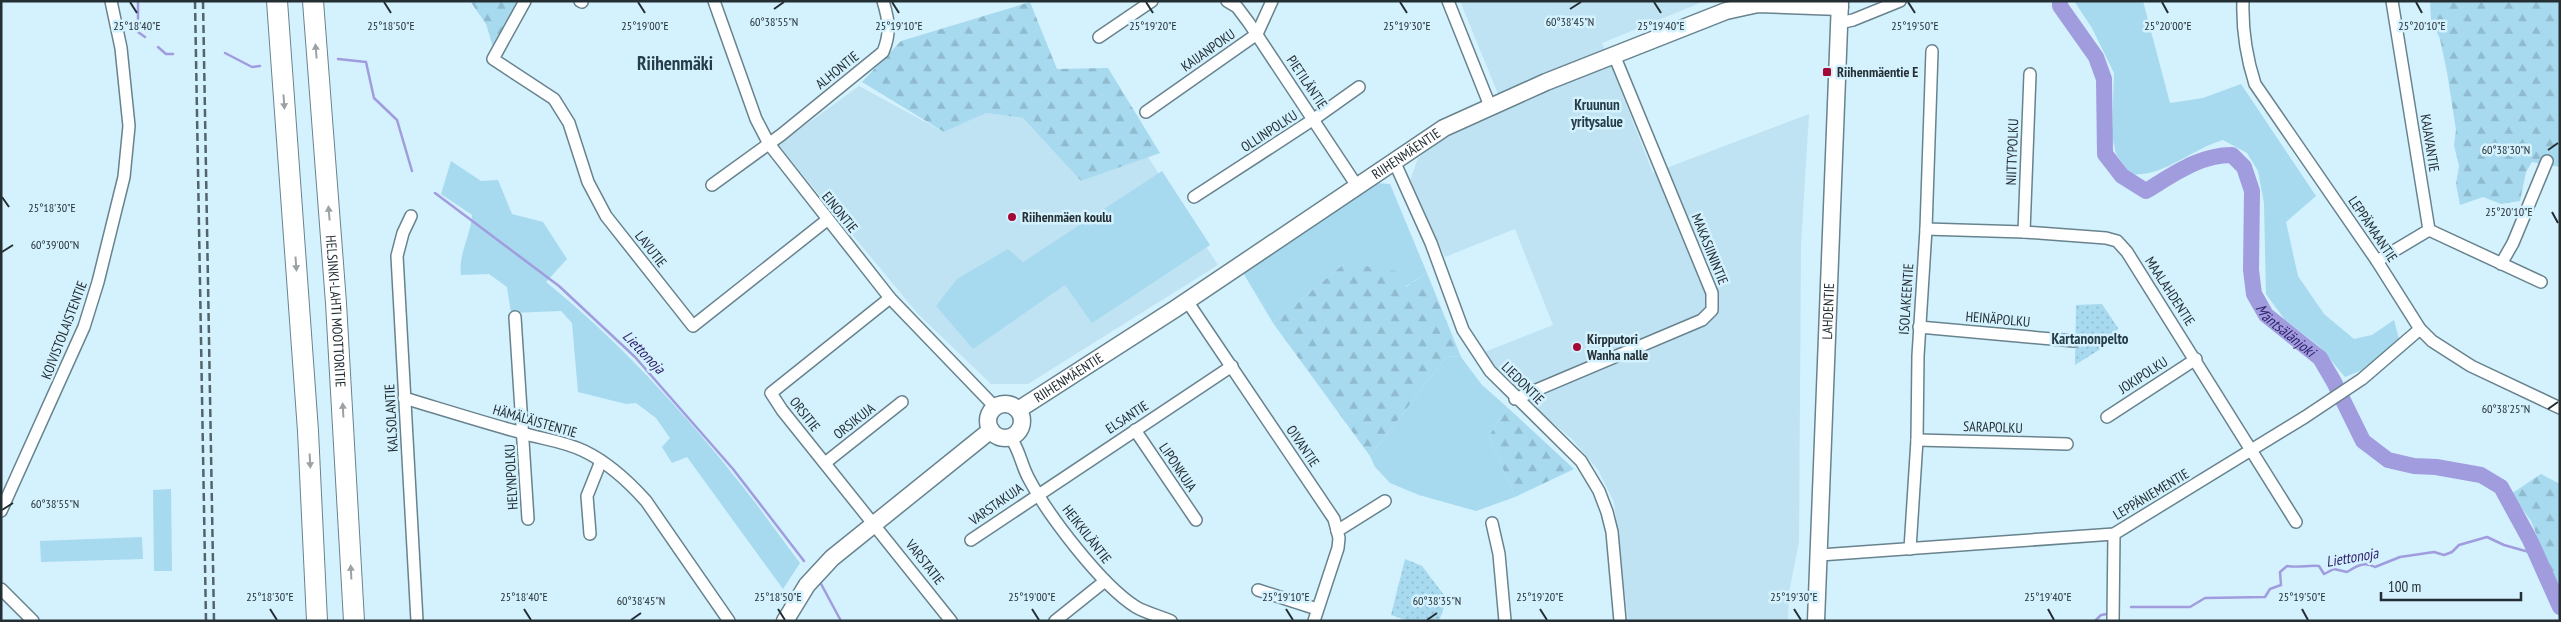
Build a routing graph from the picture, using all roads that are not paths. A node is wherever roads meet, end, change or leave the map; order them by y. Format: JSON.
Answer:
{"nodes":[{"id":1,"x":111,"y":1,"type":"edge"},
{"id":2,"x":276,"y":1,"type":"edge"},
{"id":3,"x":312,"y":1,"type":"edge"},
{"id":4,"x":525,"y":1,"type":"edge"},
{"id":5,"x":714,"y":1,"type":"edge"},
{"id":6,"x":883,"y":1,"type":"edge"},
{"id":7,"x":1152,"y":1,"type":"edge"},
{"id":8,"x":1227,"y":1,"type":"edge"},
{"id":9,"x":1272,"y":1,"type":"edge"},
{"id":10,"x":1448,"y":1,"type":"edge"},
{"id":11,"x":1900,"y":1,"type":"edge"},
{"id":12,"x":2243,"y":1,"type":"edge"},
{"id":13,"x":2392,"y":1,"type":"edge"},
{"id":14,"x":1725,"y":6,"type":"edge"},
{"id":15,"x":1840,"y":10,"type":"edge"},
{"id":16,"x":1257,"y":34,"type":"junction"},
{"id":17,"x":1099,"y":37,"type":"dead end"},
{"id":18,"x":1932,"y":51,"type":"dead end"},
{"id":19,"x":1614,"y":55,"type":"junction"},
{"id":20,"x":2030,"y":74,"type":"dead end"},
{"id":21,"x":1359,"y":87,"type":"dead end"},
{"id":22,"x":1490,"y":106,"type":"junction"},
{"id":23,"x":1146,"y":112,"type":"dead end"},
{"id":24,"x":1314,"y":120,"type":"junction"},
{"id":25,"x":769,"y":144,"type":"junction"},
{"id":26,"x":1394,"y":161,"type":"junction"},
{"id":27,"x":2547,"y":161,"type":"dead end"},
{"id":28,"x":712,"y":185,"type":"dead end"},
{"id":29,"x":1357,"y":186,"type":"junction"},
{"id":30,"x":1194,"y":197,"type":"dead end"},
{"id":31,"x":411,"y":216,"type":"dead end"},
{"id":32,"x":826,"y":220,"type":"junction"},
{"id":33,"x":1926,"y":229,"type":"junction"},
{"id":34,"x":2428,"y":230,"type":"junction"},
{"id":35,"x":2024,"y":232,"type":"junction"},
{"id":36,"x":2377,"y":261,"type":"junction"},
{"id":37,"x":2501,"y":264,"type":"junction"},
{"id":38,"x":2540,"y":282,"type":"dead end"},
{"id":39,"x":890,"y":298,"type":"junction"},
{"id":40,"x":1187,"y":301,"type":"junction"},
{"id":41,"x":515,"y":317,"type":"dead end"},
{"id":42,"x":1919,"y":327,"type":"junction"},
{"id":43,"x":2420,"y":329,"type":"junction"},
{"id":44,"x":2074,"y":341,"type":"dead end"},
{"id":45,"x":2196,"y":359,"type":"junction"},
{"id":46,"x":1232,"y":366,"type":"junction"},
{"id":47,"x":404,"y":398,"type":"junction"},
{"id":48,"x":1515,"y":399,"type":"junction"},
{"id":49,"x":902,"y":402,"type":"dead end"},
{"id":50,"x":994,"y":407,"type":"junction"},
{"id":51,"x":2560,"y":408,"type":"edge"},
{"id":52,"x":1018,"y":410,"type":"junction"},
{"id":53,"x":2107,"y":417,"type":"dead end"},
{"id":54,"x":990,"y":430,"type":"junction"},
{"id":55,"x":1136,"y":430,"type":"junction"},
{"id":56,"x":524,"y":434,"type":"junction"},
{"id":57,"x":1010,"y":437,"type":"junction"},
{"id":58,"x":1917,"y":440,"type":"junction"},
{"id":59,"x":2067,"y":444,"type":"dead end"},
{"id":60,"x":2251,"y":451,"type":"junction"},
{"id":61,"x":601,"y":462,"type":"junction"},
{"id":62,"x":825,"y":463,"type":"junction"},
{"id":63,"x":1038,"y":493,"type":"junction"},
{"id":64,"x":1385,"y":501,"type":"dead end"},
{"id":65,"x":1,"y":511,"type":"edge"},
{"id":66,"x":528,"y":519,"type":"dead end"},
{"id":67,"x":1196,"y":520,"type":"dead end"},
{"id":68,"x":874,"y":522,"type":"junction"},
{"id":69,"x":2296,"y":522,"type":"dead end"},
{"id":70,"x":1492,"y":523,"type":"dead end"},
{"id":71,"x":1337,"y":531,"type":"junction"},
{"id":72,"x":590,"y":534,"type":"dead end"},
{"id":73,"x":2114,"y":534,"type":"junction"},
{"id":74,"x":971,"y":540,"type":"dead end"},
{"id":75,"x":1910,"y":550,"type":"junction"},
{"id":76,"x":1820,"y":555,"type":"junction"},
{"id":77,"x":1105,"y":581,"type":"junction"},
{"id":78,"x":1,"y":588,"type":"edge"},
{"id":79,"x":1258,"y":590,"type":"dead end"},
{"id":80,"x":1317,"y":609,"type":"junction"},
{"id":81,"x":33,"y":621,"type":"edge"},
{"id":82,"x":317,"y":621,"type":"edge"},
{"id":83,"x":354,"y":621,"type":"edge"},
{"id":84,"x":417,"y":621,"type":"edge"},
{"id":85,"x":729,"y":621,"type":"edge"},
{"id":86,"x":785,"y":621,"type":"edge"},
{"id":87,"x":952,"y":621,"type":"edge"},
{"id":88,"x":1055,"y":621,"type":"edge"},
{"id":89,"x":1171,"y":621,"type":"edge"},
{"id":90,"x":1314,"y":621,"type":"edge"},
{"id":91,"x":1505,"y":621,"type":"edge"},
{"id":92,"x":1620,"y":621,"type":"edge"},
{"id":93,"x":1816,"y":621,"type":"edge"},
{"id":94,"x":2113,"y":621,"type":"edge"}],
"edges":[{"from":1,"to":65,"type":"street","name":"KOIVISTOLAISTENTIE"},
{"from":2,"to":82,"type":"highway","one_way":true},
{"from":83,"to":3,"type":"highway","name":"HELSINKI-LAHTI MOOTTORITIE","one_way":true},
{"from":4,"to":32,"type":"street","name":"LAVUTIE"},
{"from":5,"to":25,"type":"street","name":"EINONTIE"},
{"from":6,"to":25,"type":"street","name":"ALHONTIE"},
{"from":7,"to":17,"type":"street"},
{"from":8,"to":16,"type":"street","name":"PIETILÄNTIE"},
{"from":9,"to":16,"type":"street","name":"KAIJANPOKU"},
{"from":10,"to":22,"type":"street"},
{"from":11,"to":15,"type":"street"},
{"from":12,"to":36,"type":"street","name":"LEPPÄMAANTIE"},
{"from":13,"to":34,"type":"street","name":"KAJAVANTIE"},
{"from":14,"to":15,"type":"street","name":"RIIHENMÄENTIE"},
{"from":14,"to":19,"type":"street","name":"RIIHENMÄENTIE"},
{"from":15,"to":76,"type":"street","name":"LAHDENTIE"},
{"from":16,"to":23,"type":"street","name":"KAIJANPOKU"},
{"from":16,"to":24,"type":"street","name":"PIETILÄNTIE"},
{"from":18,"to":33,"type":"street","name":"ISOLAKEENTIE"},
{"from":19,"to":22,"type":"street","name":"RIIHENMÄENTIE"},
{"from":19,"to":48,"type":"street","name":"MAKASIININTIE"},
{"from":20,"to":35,"type":"street","name":"NIITTYPOLKU"},
{"from":21,"to":24,"type":"street","name":"OLLINPOLKU"},
{"from":22,"to":26,"type":"street","name":"RIIHENMÄENTIE"},
{"from":24,"to":29,"type":"street","name":"PIETILÄNTIE"},
{"from":24,"to":30,"type":"street","name":"OLLINPOLKU"},
{"from":25,"to":28,"type":"street","name":"ALHONTIE"},
{"from":25,"to":32,"type":"street","name":"EINONTIE"},
{"from":26,"to":29,"type":"street","name":"RIIHENMÄENTIE"},
{"from":26,"to":48,"type":"street","name":"LIEDONTIE"},
{"from":27,"to":37,"type":"street"},
{"from":29,"to":40,"type":"street","name":"RIIHENMÄENTIE"},
{"from":31,"to":47,"type":"street","name":"KALSOLANTIE"},
{"from":32,"to":39,"type":"street","name":"EINONTIE"},
{"from":33,"to":35,"type":"street","name":"MAALAHDENTIE"},
{"from":33,"to":42,"type":"street","name":"ISOLAKEENTIE"},
{"from":34,"to":36,"type":"street"},
{"from":34,"to":37,"type":"street"},
{"from":35,"to":45,"type":"street","name":"MAALAHDENTIE"},
{"from":36,"to":43,"type":"street","name":"LEPPÄMAANTIE"},
{"from":37,"to":38,"type":"street"},
{"from":39,"to":50,"type":"street","name":"EINONTIE"},
{"from":39,"to":62,"type":"street","name":"ORSITIE"},
{"from":40,"to":46,"type":"street","name":"OIVANTIE"},
{"from":40,"to":52,"type":"street","name":"RIIHENMÄENTIE"},
{"from":41,"to":56,"type":"street","name":"HELYNPOLKU"},
{"from":42,"to":44,"type":"street","name":"HEINÄPOLKU"},
{"from":42,"to":58,"type":"street","name":"ISOLAKEENTIE"},
{"from":43,"to":51,"type":"street","name":"LEPPÄMAANTIE"},
{"from":43,"to":60,"type":"street","name":"LEPPÄNIEMENTIE"},
{"from":45,"to":53,"type":"street","name":"JOKIPOLKU"},
{"from":45,"to":60,"type":"street","name":"MAALAHDENTIE"},
{"from":46,"to":55,"type":"street","name":"ELSANTIE"},
{"from":46,"to":71,"type":"street","name":"OIVANTIE"},
{"from":47,"to":56,"type":"street","name":"HÄMÄLÄISTENTIE"},
{"from":47,"to":84,"type":"street","name":"KALSOLANTIE"},
{"from":48,"to":92,"type":"street","name":"LIEDONTIE"},
{"from":49,"to":62,"type":"street","name":"ORSIKUJA"},
{"from":50,"to":52,"type":"street"},
{"from":50,"to":54,"type":"street"},
{"from":52,"to":57,"type":"street"},
{"from":54,"to":57,"type":"street"},
{"from":54,"to":68,"type":"street"},
{"from":55,"to":63,"type":"street","name":"ELSANTIE"},
{"from":55,"to":67,"type":"street","name":"LIPONKUJA"},
{"from":56,"to":61,"type":"street","name":"HÄMÄLÄISTENTIE"},
{"from":56,"to":66,"type":"street","name":"HELYNPOLKU"},
{"from":57,"to":63,"type":"street","name":"HEIKKILÄNTIE"},
{"from":58,"to":59,"type":"street","name":"SARAPOLKU"},
{"from":58,"to":75,"type":"street","name":"ISOLAKEENTIE"},
{"from":60,"to":69,"type":"street","name":"MAALAHDENTIE"},
{"from":60,"to":73,"type":"street","name":"LEPPÄNIEMENTIE"},
{"from":61,"to":72,"type":"street"},
{"from":61,"to":85,"type":"street","name":"HÄMÄLÄISTENTIE"},
{"from":62,"to":68,"type":"street","name":"ORSITIE"},
{"from":63,"to":74,"type":"street","name":"VARSTAKUJA"},
{"from":63,"to":77,"type":"street","name":"HEIKKILÄNTIE"},
{"from":64,"to":71,"type":"street"},
{"from":68,"to":86,"type":"street"},
{"from":68,"to":87,"type":"street","name":"VARSTATIE"},
{"from":70,"to":91,"type":"street"},
{"from":71,"to":80,"type":"street","name":"OIVANTIE"},
{"from":73,"to":75,"type":"street","name":"LEPPÄNIEMENTIE"},
{"from":73,"to":94,"type":"street"},
{"from":75,"to":76,"type":"street","name":"LEPPÄNIEMENTIE"},
{"from":76,"to":93,"type":"street","name":"LAHDENTIE"},
{"from":77,"to":88,"type":"street"},
{"from":77,"to":89,"type":"street","name":"HEIKKILÄNTIE"},
{"from":78,"to":81,"type":"street"},
{"from":79,"to":80,"type":"street"},
{"from":80,"to":90,"type":"street","name":"OIVANTIE"}]}
